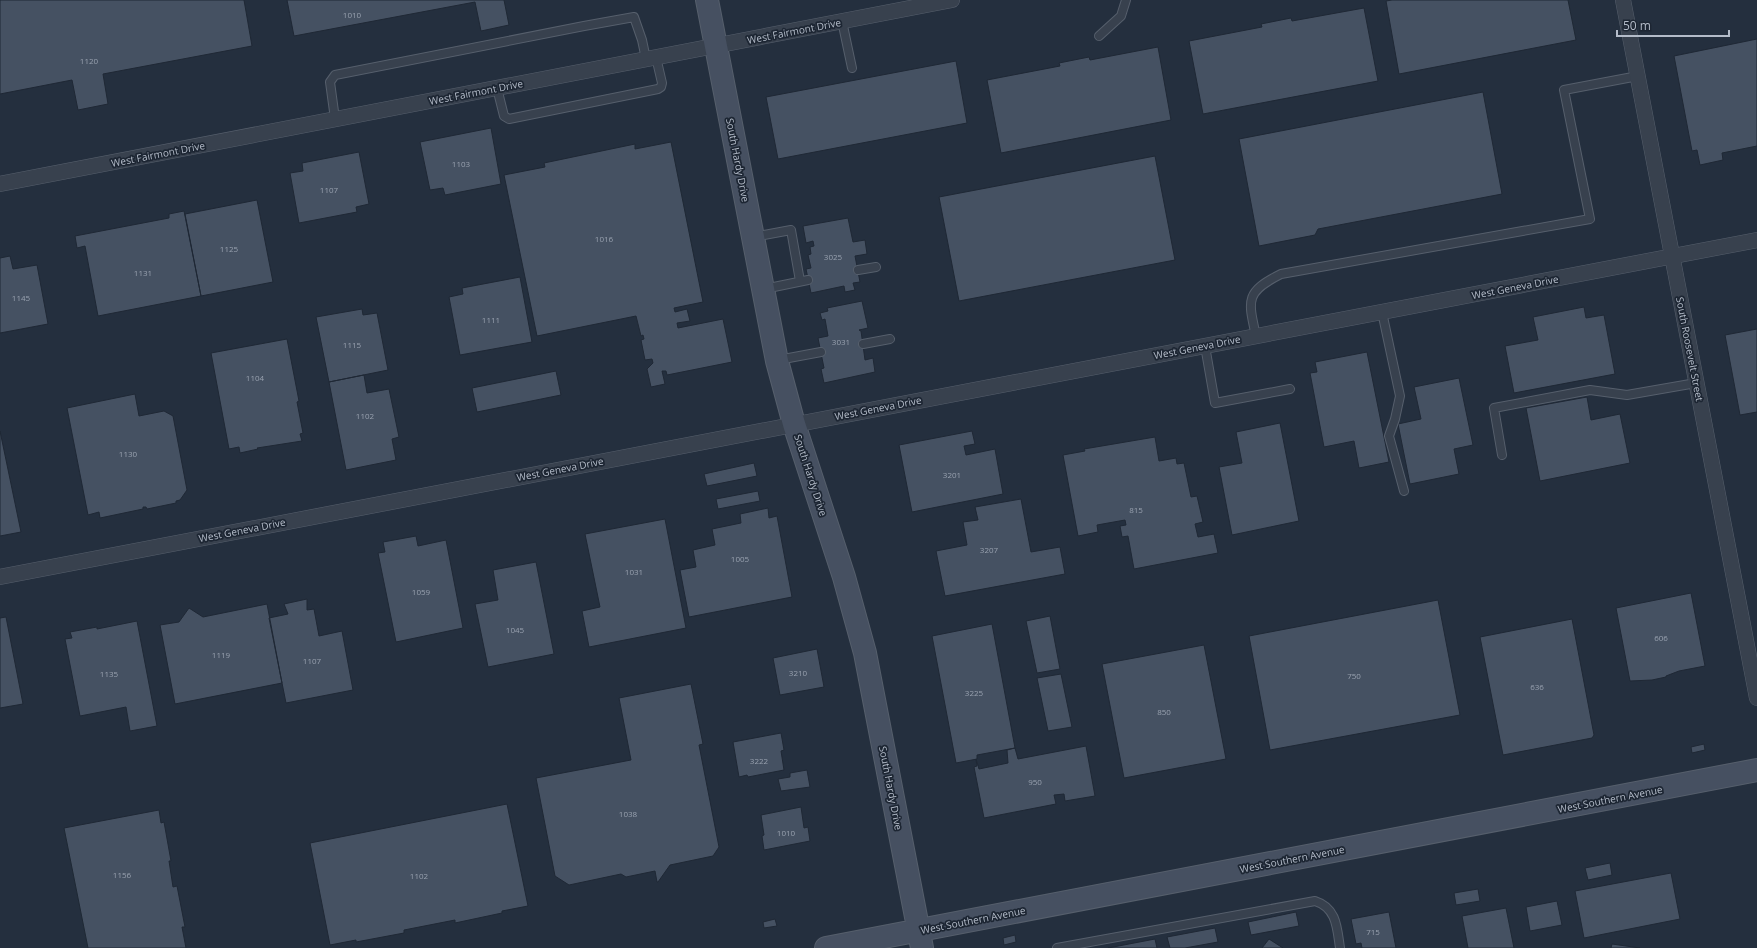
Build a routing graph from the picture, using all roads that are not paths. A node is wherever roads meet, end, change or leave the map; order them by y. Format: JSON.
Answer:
{"nodes":[{"id":1,"x":706,"y":0,"type":"edge"},
{"id":2,"x":952,"y":0,"type":"edge"},
{"id":3,"x":1126,"y":0,"type":"edge"},
{"id":4,"x":1623,"y":0,"type":"edge"},
{"id":5,"x":842,"y":21,"type":"junction"},
{"id":6,"x":1099,"y":36,"type":"dead end"},
{"id":7,"x":715,"y":46,"type":"junction"},
{"id":8,"x":651,"y":58,"type":"junction"},
{"id":9,"x":852,"y":68,"type":"dead end"},
{"id":10,"x":1638,"y":76,"type":"junction"},
{"id":11,"x":497,"y":88,"type":"junction"},
{"id":12,"x":335,"y":120,"type":"junction"},
{"id":13,"x":0,"y":184,"type":"edge"},
{"id":14,"x":752,"y":237,"type":"junction"},
{"id":15,"x":1757,"y":240,"type":"edge"},
{"id":16,"x":1673,"y":257,"type":"junction"},
{"id":17,"x":876,"y":267,"type":"dead end"},
{"id":18,"x":858,"y":270,"type":"dead end"},
{"id":19,"x":763,"y":289,"type":"junction"},
{"id":20,"x":1382,"y":312,"type":"junction"},
{"id":21,"x":1256,"y":336,"type":"junction"},
{"id":22,"x":890,"y":339,"type":"dead end"},
{"id":23,"x":863,"y":344,"type":"dead end"},
{"id":24,"x":1205,"y":346,"type":"junction"},
{"id":25,"x":821,"y":352,"type":"dead end"},
{"id":26,"x":777,"y":361,"type":"junction"},
{"id":27,"x":1696,"y":383,"type":"junction"},
{"id":28,"x":1290,"y":389,"type":"dead end"},
{"id":29,"x":794,"y":424,"type":"junction"},
{"id":30,"x":1502,"y":455,"type":"dead end"},
{"id":31,"x":1404,"y":491,"type":"dead end"},
{"id":32,"x":0,"y":577,"type":"edge"},
{"id":33,"x":1757,"y":698,"type":"edge"},
{"id":34,"x":1757,"y":770,"type":"edge"},
{"id":35,"x":920,"y":939,"type":"edge"},
{"id":36,"x":826,"y":948,"type":"edge"},
{"id":37,"x":1057,"y":948,"type":"edge"},
{"id":38,"x":1340,"y":948,"type":"edge"}],
"edges":[{"from":1,"to":7,"type":"street","name":"South Hardy Drive"},
{"from":2,"to":5,"type":"street","name":"West Fairmont Drive"},
{"from":3,"to":6,"type":"lane"},
{"from":4,"to":10,"type":"street","name":"South Roosevelt Street"},
{"from":5,"to":7,"type":"street","name":"West Fairmont Drive"},
{"from":5,"to":9,"type":"lane"},
{"from":7,"to":8,"type":"street","name":"West Fairmont Drive"},
{"from":7,"to":14,"type":"street","name":"South Hardy Drive"},
{"from":8,"to":11,"type":"street","name":"West Fairmont Drive"},
{"from":8,"to":11,"type":"lane"},
{"from":8,"to":12,"type":"lane"},
{"from":10,"to":16,"type":"street","name":"South Roosevelt Street"},
{"from":10,"to":21,"type":"lane"},
{"from":11,"to":12,"type":"street","name":"West Fairmont Drive"},
{"from":12,"to":13,"type":"street","name":"West Fairmont Drive"},
{"from":14,"to":19,"type":"street","name":"South Hardy Drive"},
{"from":14,"to":19,"type":"lane"},
{"from":15,"to":16,"type":"street","name":"West Geneva Drive"},
{"from":16,"to":20,"type":"street","name":"West Geneva Drive"},
{"from":16,"to":27,"type":"street","name":"South Roosevelt Street"},
{"from":17,"to":18,"type":"lane"},
{"from":19,"to":26,"type":"street","name":"South Hardy Drive"},
{"from":20,"to":21,"type":"street","name":"West Geneva Drive"},
{"from":20,"to":31,"type":"lane"},
{"from":21,"to":24,"type":"street","name":"West Geneva Drive"},
{"from":22,"to":23,"type":"lane"},
{"from":24,"to":28,"type":"lane"},
{"from":24,"to":29,"type":"street","name":"West Geneva Drive"},
{"from":25,"to":26,"type":"lane"},
{"from":26,"to":29,"type":"street","name":"South Hardy Drive"},
{"from":27,"to":30,"type":"lane"},
{"from":27,"to":33,"type":"street","name":"South Roosevelt Street"},
{"from":29,"to":32,"type":"street","name":"West Geneva Drive"},
{"from":29,"to":35,"type":"street","name":"South Hardy Drive"},
{"from":34,"to":35,"type":"street","name":"West Southern Avenue"},
{"from":35,"to":36,"type":"street","name":"West Southern Avenue"},
{"from":37,"to":38,"type":"lane"}]}
